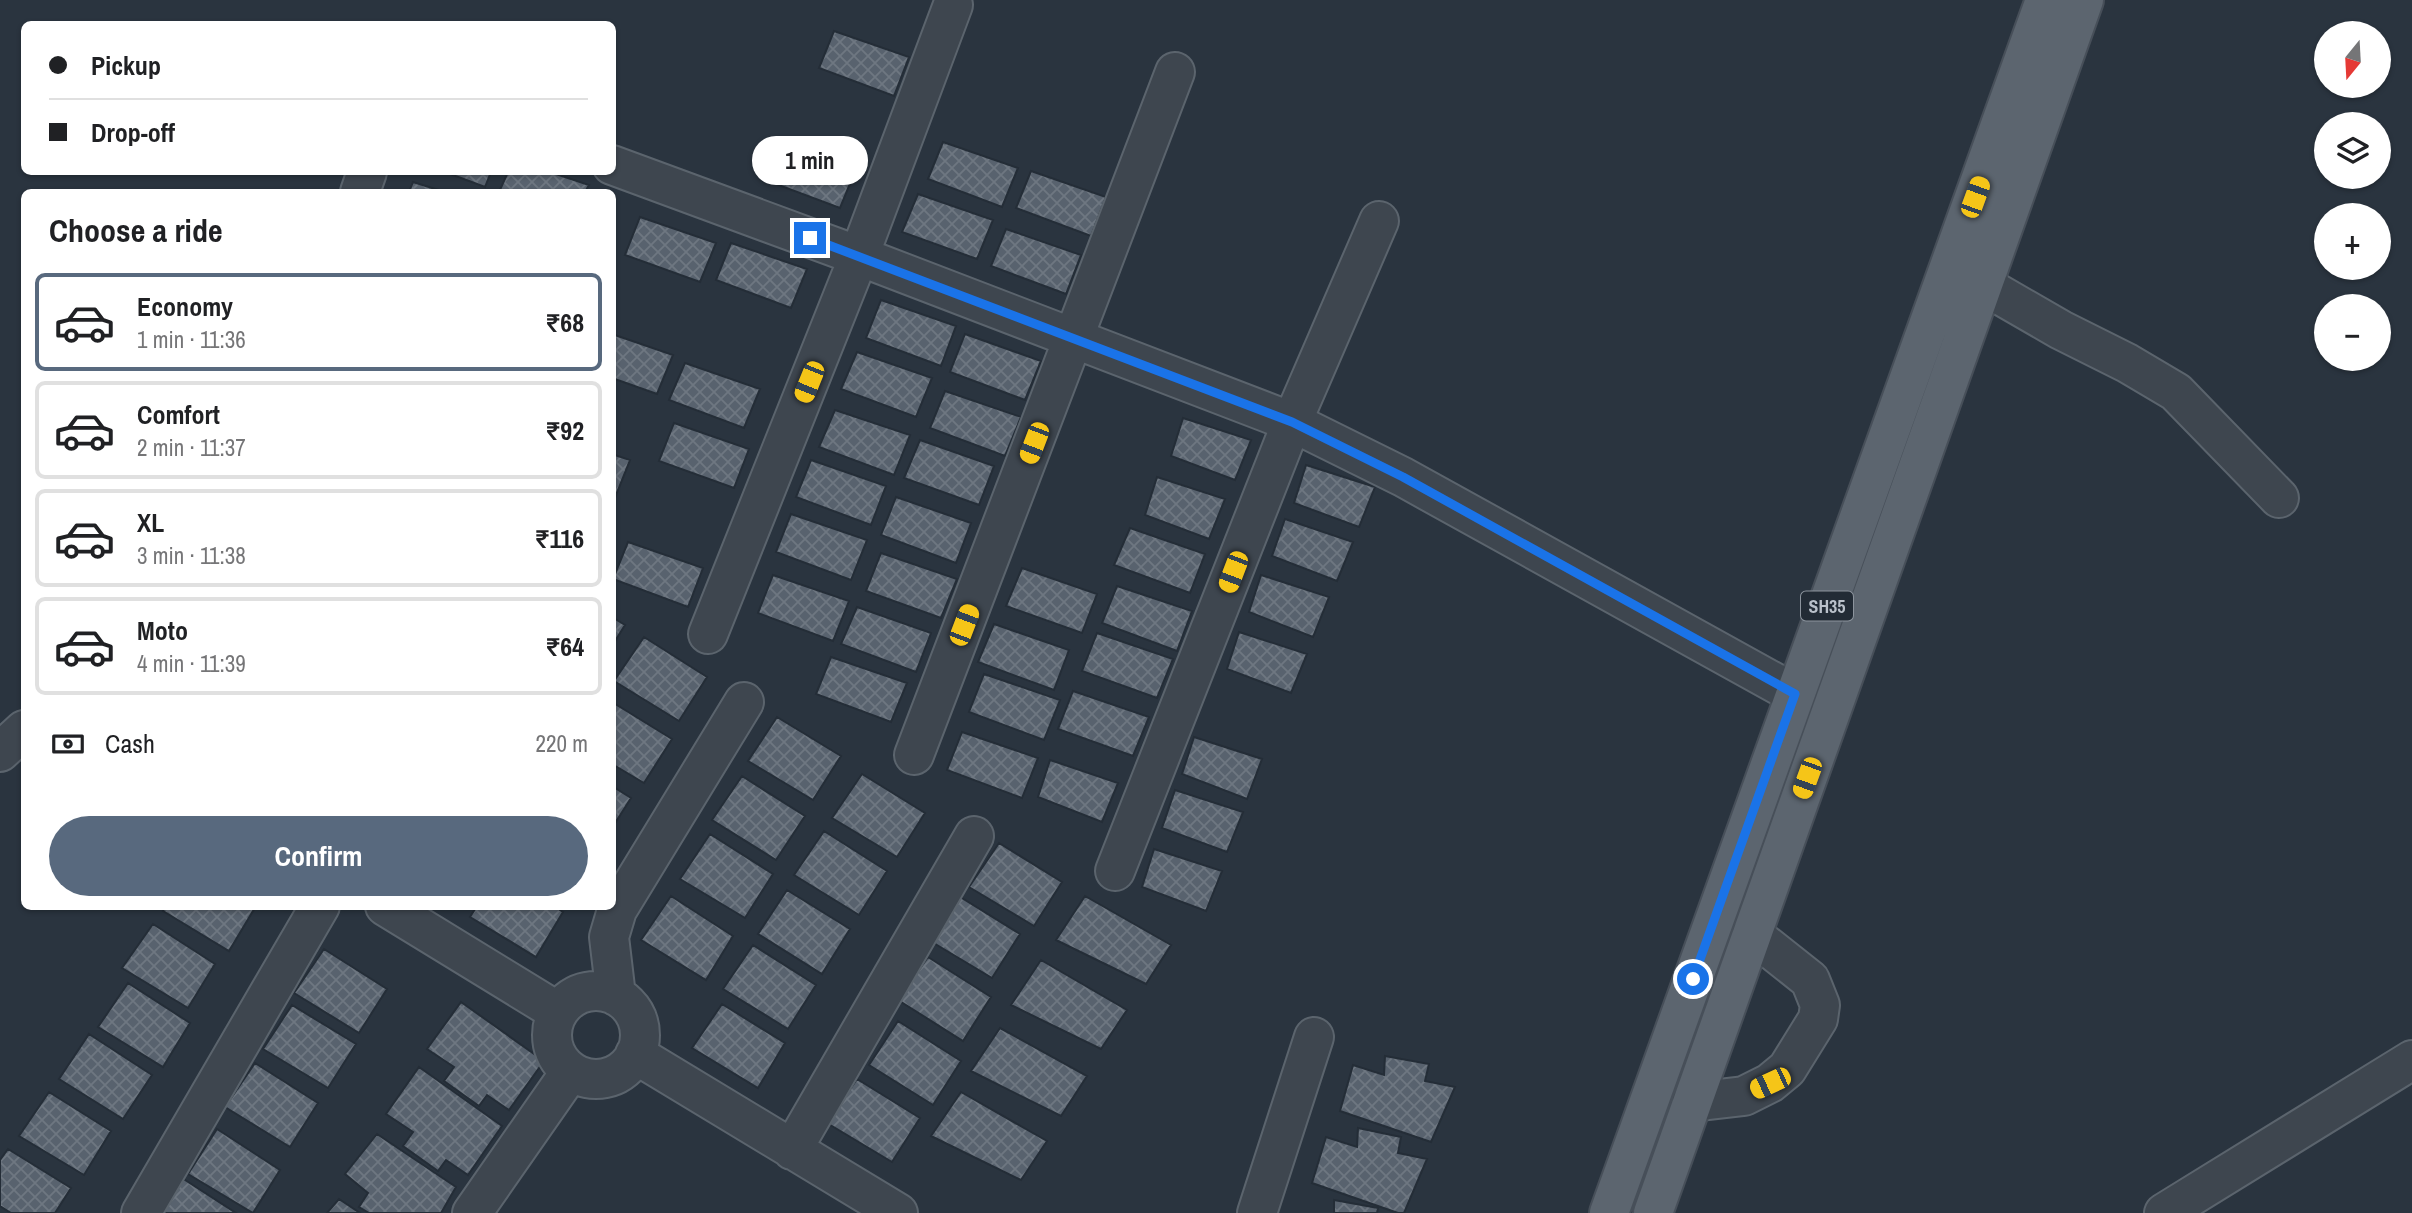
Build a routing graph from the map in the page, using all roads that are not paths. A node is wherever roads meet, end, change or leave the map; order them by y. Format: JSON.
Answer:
{"nodes":[{"id":1,"x":2045,"y":0,"type":"edge"},
{"id":2,"x":2084,"y":0,"type":"edge"},
{"id":3,"x":953,"y":5,"type":"dead end"},
{"id":4,"x":1175,"y":72,"type":"dead end"},
{"id":5,"x":612,"y":175,"type":"edge"},
{"id":6,"x":1379,"y":221,"type":"dead end"},
{"id":7,"x":859,"y":256,"type":"junction"},
{"id":8,"x":1948,"y":270,"type":"junction"},
{"id":9,"x":1983,"y":285,"type":"junction"},
{"id":10,"x":1074,"y":339,"type":"junction"},
{"id":11,"x":1292,"y":422,"type":"junction"},
{"id":12,"x":2279,"y":498,"type":"dead end"},
{"id":13,"x":708,"y":634,"type":"dead end"},
{"id":14,"x":1795,"y":694,"type":"junction"},
{"id":15,"x":744,"y":702,"type":"dead end"},
{"id":16,"x":21,"y":733,"type":"edge"},
{"id":17,"x":0,"y":752,"type":"edge"},
{"id":18,"x":914,"y":755,"type":"dead end"},
{"id":19,"x":974,"y":836,"type":"dead end"},
{"id":20,"x":1115,"y":871,"type":"dead end"},
{"id":21,"x":318,"y":910,"type":"edge"},
{"id":22,"x":392,"y":910,"type":"edge"},
{"id":23,"x":1752,"y":934,"type":"junction"},
{"id":24,"x":616,"y":996,"type":"junction"},
{"id":25,"x":558,"y":1012,"type":"junction"},
{"id":26,"x":1314,"y":1037,"type":"dead end"},
{"id":27,"x":635,"y":1054,"type":"junction"},
{"id":28,"x":2412,"y":1060,"type":"edge"},
{"id":29,"x":571,"y":1071,"type":"junction"},
{"id":30,"x":1692,"y":1102,"type":"junction"},
{"id":31,"x":792,"y":1150,"type":"junction"},
{"id":32,"x":141,"y":1213,"type":"edge"},
{"id":33,"x":472,"y":1213,"type":"edge"},
{"id":34,"x":898,"y":1213,"type":"edge"},
{"id":35,"x":1256,"y":1213,"type":"edge"},
{"id":36,"x":1609,"y":1213,"type":"edge"},
{"id":37,"x":1653,"y":1213,"type":"edge"},
{"id":38,"x":2164,"y":1213,"type":"edge"}],
"edges":[{"from":1,"to":8,"type":"main road","number":"SH35"},
{"from":2,"to":9,"type":"main road","number":"SH35"},
{"from":3,"to":7,"type":"street"},
{"from":4,"to":10,"type":"street"},
{"from":5,"to":7,"type":"street"},
{"from":6,"to":11,"type":"street"},
{"from":7,"to":10,"type":"street"},
{"from":7,"to":13,"type":"street"},
{"from":8,"to":9,"type":"street"},
{"from":8,"to":14,"type":"main road","number":"SH35"},
{"from":9,"to":12,"type":"street"},
{"from":9,"to":23,"type":"main road","number":"SH35"},
{"from":10,"to":11,"type":"street"},
{"from":10,"to":18,"type":"street"},
{"from":11,"to":14,"type":"street"},
{"from":11,"to":20,"type":"street"},
{"from":14,"to":36,"type":"main road","number":"SH35"},
{"from":15,"to":24,"type":"street"},
{"from":16,"to":17,"type":"street"},
{"from":19,"to":31,"type":"street"},
{"from":21,"to":32,"type":"street"},
{"from":22,"to":25,"type":"street"},
{"from":23,"to":30,"type":"main road","number":"SH35"},
{"from":23,"to":30,"type":"street"},
{"from":24,"to":25,"type":"street"},
{"from":24,"to":27,"type":"street"},
{"from":25,"to":29,"type":"street"},
{"from":26,"to":35,"type":"street"},
{"from":27,"to":29,"type":"street"},
{"from":27,"to":31,"type":"street"},
{"from":28,"to":38,"type":"street"},
{"from":29,"to":33,"type":"street"},
{"from":30,"to":37,"type":"main road","number":"SH35"},
{"from":31,"to":34,"type":"street"}]}
